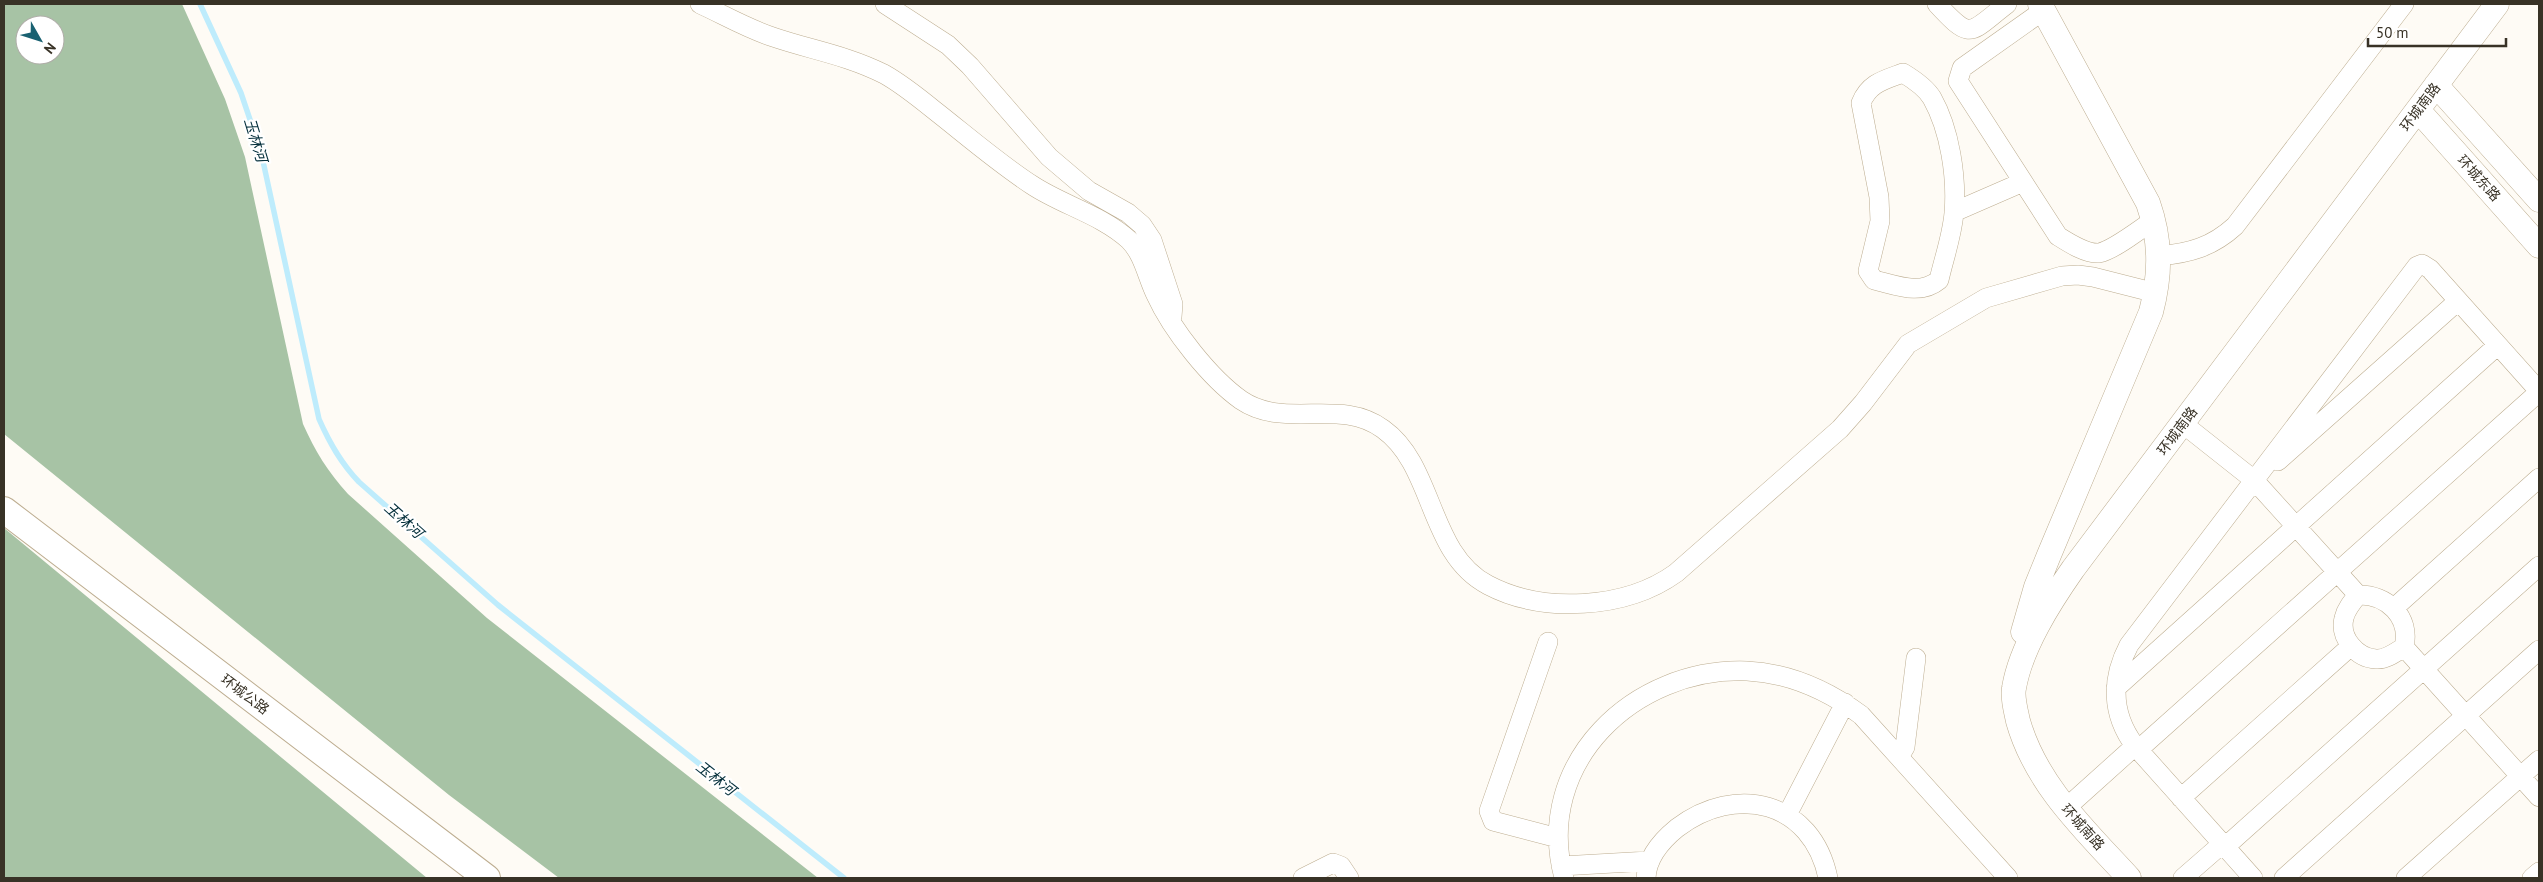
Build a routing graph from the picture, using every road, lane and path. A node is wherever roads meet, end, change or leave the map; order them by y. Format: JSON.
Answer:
{"nodes":[{"id":1,"x":700,"y":4,"type":"edge"},
{"id":2,"x":885,"y":4,"type":"edge"},
{"id":3,"x":1937,"y":4,"type":"edge"},
{"id":4,"x":2007,"y":4,"type":"edge"},
{"id":5,"x":2404,"y":4,"type":"edge"},
{"id":6,"x":2498,"y":4,"type":"edge"},
{"id":7,"x":2042,"y":7,"type":"edge"},
{"id":8,"x":1958,"y":81,"type":"junction"},
{"id":9,"x":2436,"y":85,"type":"junction"},
{"id":10,"x":1932,"y":97,"type":"junction"},
{"id":11,"x":2418,"y":110,"type":"junction"},
{"id":12,"x":2023,"y":182,"type":"junction"},
{"id":13,"x":2539,"y":200,"type":"edge"},
{"id":14,"x":1954,"y":212,"type":"junction"},
{"id":15,"x":2154,"y":220,"type":"junction"},
{"id":16,"x":2539,"y":246,"type":"edge"},
{"id":17,"x":2159,"y":256,"type":"junction"},
{"id":18,"x":2156,"y":293,"type":"junction"},
{"id":19,"x":2458,"y":301,"type":"junction"},
{"id":20,"x":1170,"y":320,"type":"junction"},
{"id":21,"x":2498,"y":346,"type":"junction"},
{"id":22,"x":2538,"y":389,"type":"edge"},
{"id":23,"x":2182,"y":424,"type":"junction"},
{"id":24,"x":2539,"y":478,"type":"edge"},
{"id":25,"x":2255,"y":481,"type":"junction"},
{"id":26,"x":4,"y":510,"type":"edge"},
{"id":27,"x":2296,"y":526,"type":"junction"},
{"id":28,"x":2049,"y":555,"type":"junction"},
{"id":29,"x":2539,"y":566,"type":"edge"},
{"id":30,"x":2073,"y":569,"type":"junction"},
{"id":31,"x":2337,"y":572,"type":"junction"},
{"id":32,"x":2358,"y":595,"type":"junction"},
{"id":33,"x":2394,"y":608,"type":"junction"},
{"id":34,"x":1548,"y":642,"type":"dead end"},
{"id":35,"x":2351,"y":646,"type":"junction"},
{"id":36,"x":2404,"y":647,"type":"junction"},
{"id":37,"x":2539,"y":650,"type":"edge"},
{"id":38,"x":1916,"y":658,"type":"dead end"},
{"id":39,"x":2424,"y":669,"type":"junction"},
{"id":40,"x":2014,"y":688,"type":"junction"},
{"id":41,"x":2116,"y":688,"type":"junction"},
{"id":42,"x":1845,"y":703,"type":"junction"},
{"id":43,"x":2466,"y":716,"type":"junction"},
{"id":44,"x":2137,"y":748,"type":"junction"},
{"id":45,"x":1899,"y":756,"type":"junction"},
{"id":46,"x":2539,"y":760,"type":"edge"},
{"id":47,"x":2520,"y":776,"type":"junction"},
{"id":48,"x":2539,"y":797,"type":"edge"},
{"id":49,"x":2181,"y":798,"type":"junction"},
{"id":50,"x":2066,"y":808,"type":"junction"},
{"id":51,"x":1787,"y":815,"type":"junction"},
{"id":52,"x":1558,"y":838,"type":"junction"},
{"id":53,"x":2223,"y":845,"type":"junction"},
{"id":54,"x":1648,"y":870,"type":"edge"},
{"id":55,"x":1562,"y":872,"type":"edge"},
{"id":56,"x":2539,"y":872,"type":"edge"},
{"id":57,"x":487,"y":878,"type":"edge"},
{"id":58,"x":1303,"y":878,"type":"edge"},
{"id":59,"x":1349,"y":878,"type":"edge"},
{"id":60,"x":1828,"y":878,"type":"edge"},
{"id":61,"x":2008,"y":878,"type":"edge"},
{"id":62,"x":2129,"y":878,"type":"edge"},
{"id":63,"x":2183,"y":878,"type":"edge"},
{"id":64,"x":2253,"y":878,"type":"edge"},
{"id":65,"x":2284,"y":878,"type":"edge"},
{"id":66,"x":2406,"y":878,"type":"edge"},
{"id":67,"x":2532,"y":878,"type":"edge"}],
"edges":[{"from":1,"to":20,"type":"street"},
{"from":2,"to":20,"type":"street"},
{"from":3,"to":4,"type":"street"},
{"from":5,"to":17,"type":"street"},
{"from":6,"to":9,"type":"main road","name":"环城南路"},
{"from":7,"to":8,"type":"street"},
{"from":7,"to":15,"type":"main road"},
{"from":8,"to":10,"type":"street"},
{"from":8,"to":12,"type":"street"},
{"from":9,"to":11,"type":"main road","name":"环城南路"},
{"from":9,"to":13,"type":"main road"},
{"from":10,"to":14,"type":"street"},
{"from":10,"to":14,"type":"street"},
{"from":11,"to":16,"type":"main road","name":"环城东路"},
{"from":11,"to":23,"type":"main road","name":"环城南路"},
{"from":12,"to":14,"type":"street"},
{"from":12,"to":15,"type":"street"},
{"from":15,"to":17,"type":"main road"},
{"from":17,"to":18,"type":"main road"},
{"from":18,"to":20,"type":"street"},
{"from":18,"to":28,"type":"main road"},
{"from":19,"to":21,"type":"street"},
{"from":19,"to":25,"type":"street"},
{"from":19,"to":25,"type":"street"},
{"from":21,"to":22,"type":"street"},
{"from":21,"to":27,"type":"street"},
{"from":22,"to":31,"type":"street"},
{"from":23,"to":25,"type":"street"},
{"from":23,"to":30,"type":"main road","name":"环城南路"},
{"from":24,"to":33,"type":"street"},
{"from":25,"to":27,"type":"street"},
{"from":25,"to":41,"type":"street"},
{"from":26,"to":57,"type":"highway","name":"环城公路"},
{"from":27,"to":31,"type":"street"},
{"from":27,"to":41,"type":"street"},
{"from":28,"to":30,"type":"main road"},
{"from":28,"to":40,"type":"main road"},
{"from":29,"to":39,"type":"street"},
{"from":30,"to":40,"type":"main road","name":"环城南路"},
{"from":31,"to":32,"type":"street"},
{"from":31,"to":44,"type":"street"},
{"from":32,"to":33,"type":"street"},
{"from":32,"to":35,"type":"street"},
{"from":33,"to":36,"type":"street"},
{"from":34,"to":52,"type":"street"},
{"from":35,"to":36,"type":"street"},
{"from":35,"to":49,"type":"street"},
{"from":36,"to":39,"type":"street"},
{"from":37,"to":43,"type":"street"},
{"from":38,"to":45,"type":"street"},
{"from":39,"to":43,"type":"street"},
{"from":39,"to":53,"type":"street"},
{"from":40,"to":50,"type":"main road","name":"环城南路"},
{"from":41,"to":44,"type":"street"},
{"from":42,"to":45,"type":"street"},
{"from":42,"to":51,"type":"street"},
{"from":42,"to":52,"type":"street"},
{"from":43,"to":47,"type":"street"},
{"from":43,"to":65,"type":"street"},
{"from":44,"to":49,"type":"street"},
{"from":44,"to":50,"type":"street"},
{"from":45,"to":61,"type":"street"},
{"from":46,"to":47,"type":"street"},
{"from":47,"to":48,"type":"street"},
{"from":47,"to":66,"type":"street"},
{"from":49,"to":53,"type":"street"},
{"from":50,"to":62,"type":"main road","name":"环城南路"},
{"from":51,"to":54,"type":"street"},
{"from":51,"to":60,"type":"street"},
{"from":52,"to":55,"type":"street"},
{"from":53,"to":63,"type":"street"},
{"from":53,"to":64,"type":"street"},
{"from":54,"to":55,"type":"street"},
{"from":56,"to":67,"type":"street"},
{"from":58,"to":59,"type":"street"}]}
